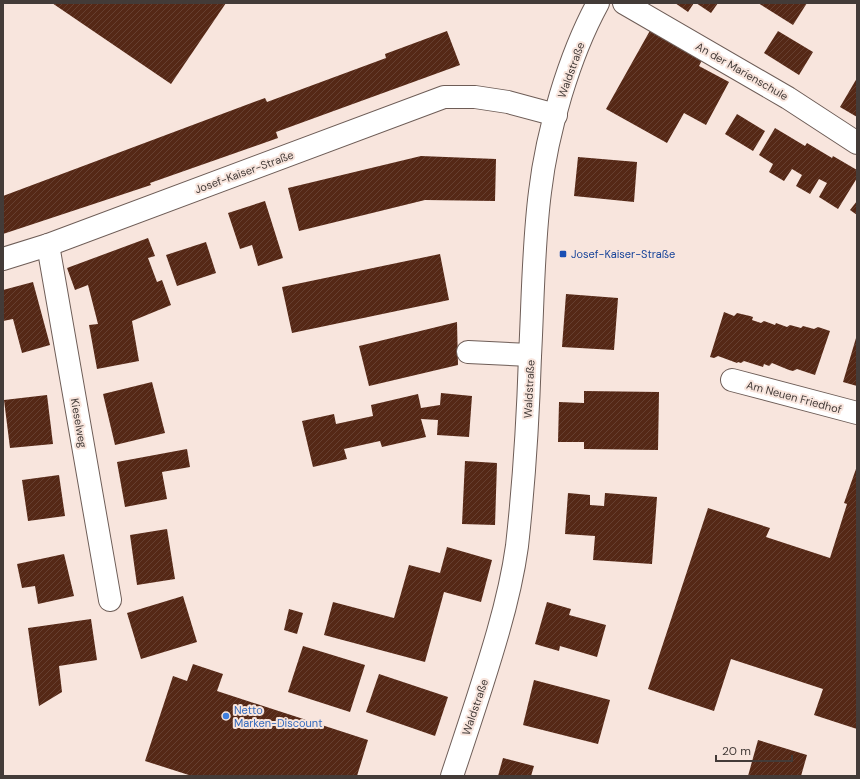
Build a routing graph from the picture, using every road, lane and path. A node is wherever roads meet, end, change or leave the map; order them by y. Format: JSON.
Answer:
{"nodes":[{"id":1,"x":598,"y":3,"type":"edge"},
{"id":2,"x":624,"y":3,"type":"edge"},
{"id":3,"x":556,"y":115,"type":"junction"},
{"id":4,"x":857,"y":143,"type":"edge"},
{"id":5,"x":48,"y":245,"type":"junction"},
{"id":6,"x":3,"y":258,"type":"edge"},
{"id":7,"x":468,"y":352,"type":"dead end"},
{"id":8,"x":530,"y":355,"type":"junction"},
{"id":9,"x":732,"y":380,"type":"dead end"},
{"id":10,"x":857,"y":413,"type":"edge"},
{"id":11,"x":110,"y":600,"type":"dead end"},
{"id":12,"x":452,"y":776,"type":"edge"}],
"edges":[{"from":1,"to":3,"type":"street","name":"Waldstraße"},
{"from":2,"to":4,"type":"street","name":"An der Marienschule"},
{"from":3,"to":5,"type":"street","name":"Josef-Kaiser-Straße"},
{"from":3,"to":8,"type":"street","name":"Waldstraße"},
{"from":5,"to":6,"type":"street","name":"Josef-Kaiser-Straße"},
{"from":5,"to":11,"type":"street","name":"Kieselweg"},
{"from":7,"to":8,"type":"street"},
{"from":8,"to":12,"type":"street","name":"Waldstraße"},
{"from":9,"to":10,"type":"street","name":"Am Neuen Friedhof"}]}
